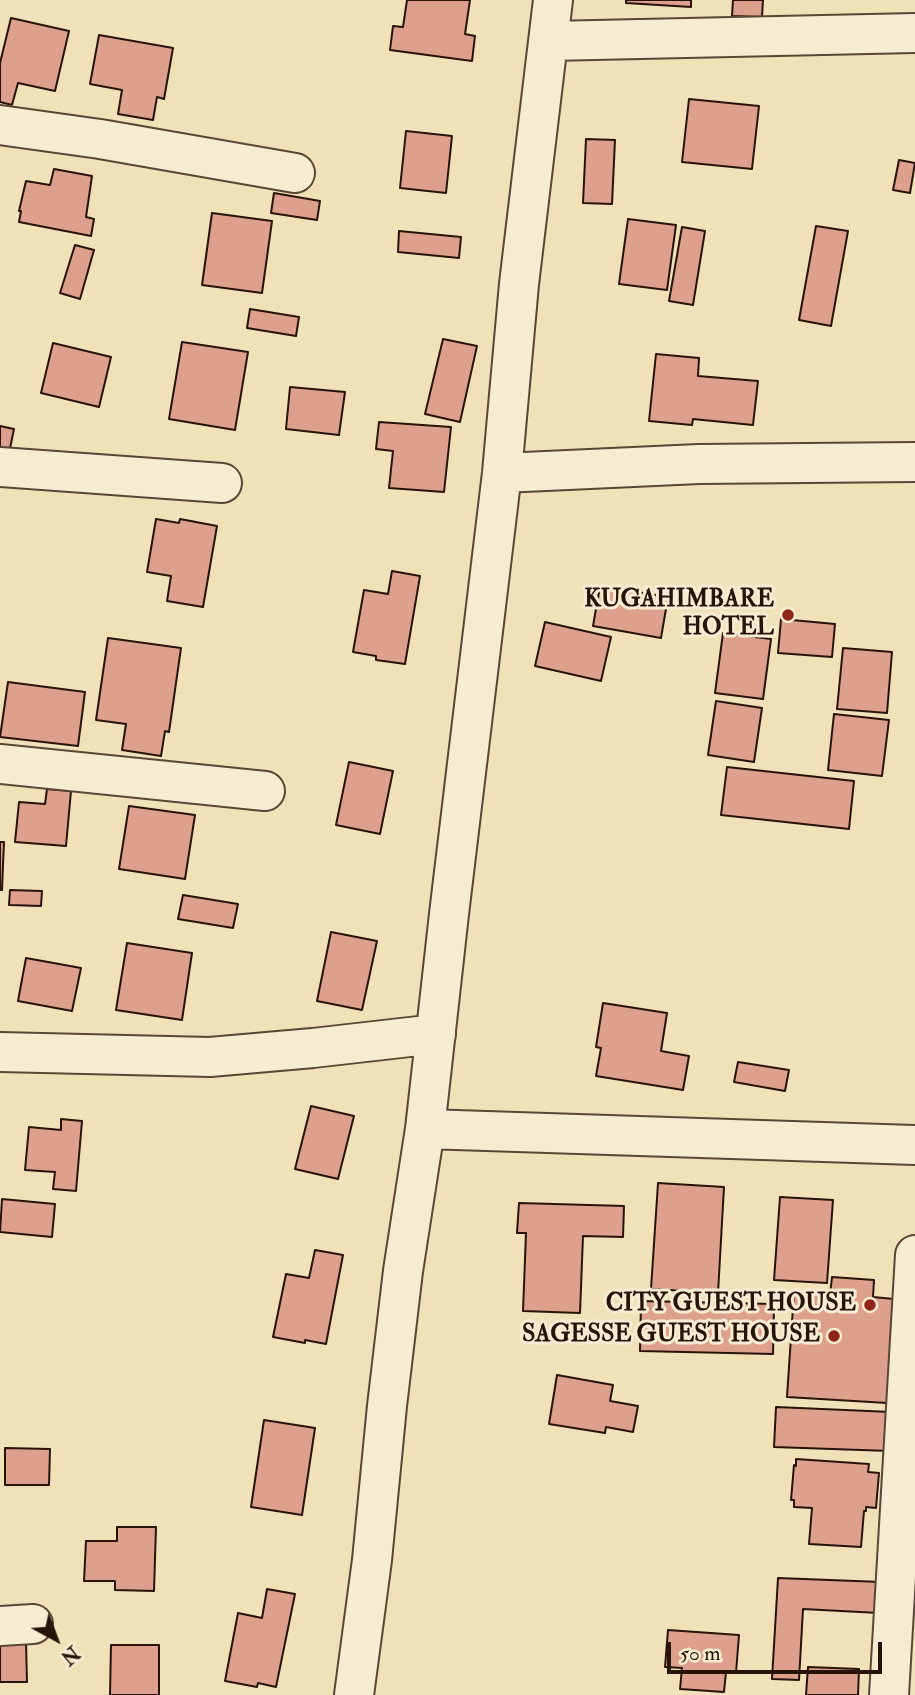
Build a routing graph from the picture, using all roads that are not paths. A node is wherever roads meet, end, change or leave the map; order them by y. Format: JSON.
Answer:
{"nodes":[{"id":1,"x":553,"y":0,"type":"edge"},
{"id":2,"x":915,"y":33,"type":"edge"},
{"id":3,"x":549,"y":41,"type":"junction"},
{"id":4,"x":0,"y":125,"type":"edge"},
{"id":5,"x":295,"y":173,"type":"dead end"},
{"id":6,"x":915,"y":462,"type":"edge"},
{"id":7,"x":0,"y":467,"type":"edge"},
{"id":8,"x":502,"y":472,"type":"junction"},
{"id":9,"x":222,"y":483,"type":"dead end"},
{"id":10,"x":0,"y":764,"type":"edge"},
{"id":11,"x":265,"y":791,"type":"dead end"},
{"id":12,"x":436,"y":1034,"type":"junction"},
{"id":13,"x":0,"y":1052,"type":"edge"},
{"id":14,"x":425,"y":1129,"type":"junction"},
{"id":15,"x":915,"y":1145,"type":"edge"},
{"id":16,"x":915,"y":1255,"type":"edge"},
{"id":17,"x":354,"y":1695,"type":"edge"},
{"id":18,"x":888,"y":1695,"type":"edge"}],
"edges":[{"from":1,"to":3,"type":"street"},
{"from":2,"to":3,"type":"street"},
{"from":3,"to":8,"type":"street"},
{"from":4,"to":5,"type":"street"},
{"from":6,"to":8,"type":"street"},
{"from":7,"to":9,"type":"street"},
{"from":8,"to":12,"type":"street"},
{"from":10,"to":11,"type":"street"},
{"from":12,"to":13,"type":"street"},
{"from":12,"to":14,"type":"street"},
{"from":14,"to":15,"type":"street"},
{"from":14,"to":17,"type":"street"},
{"from":16,"to":18,"type":"street"}]}
